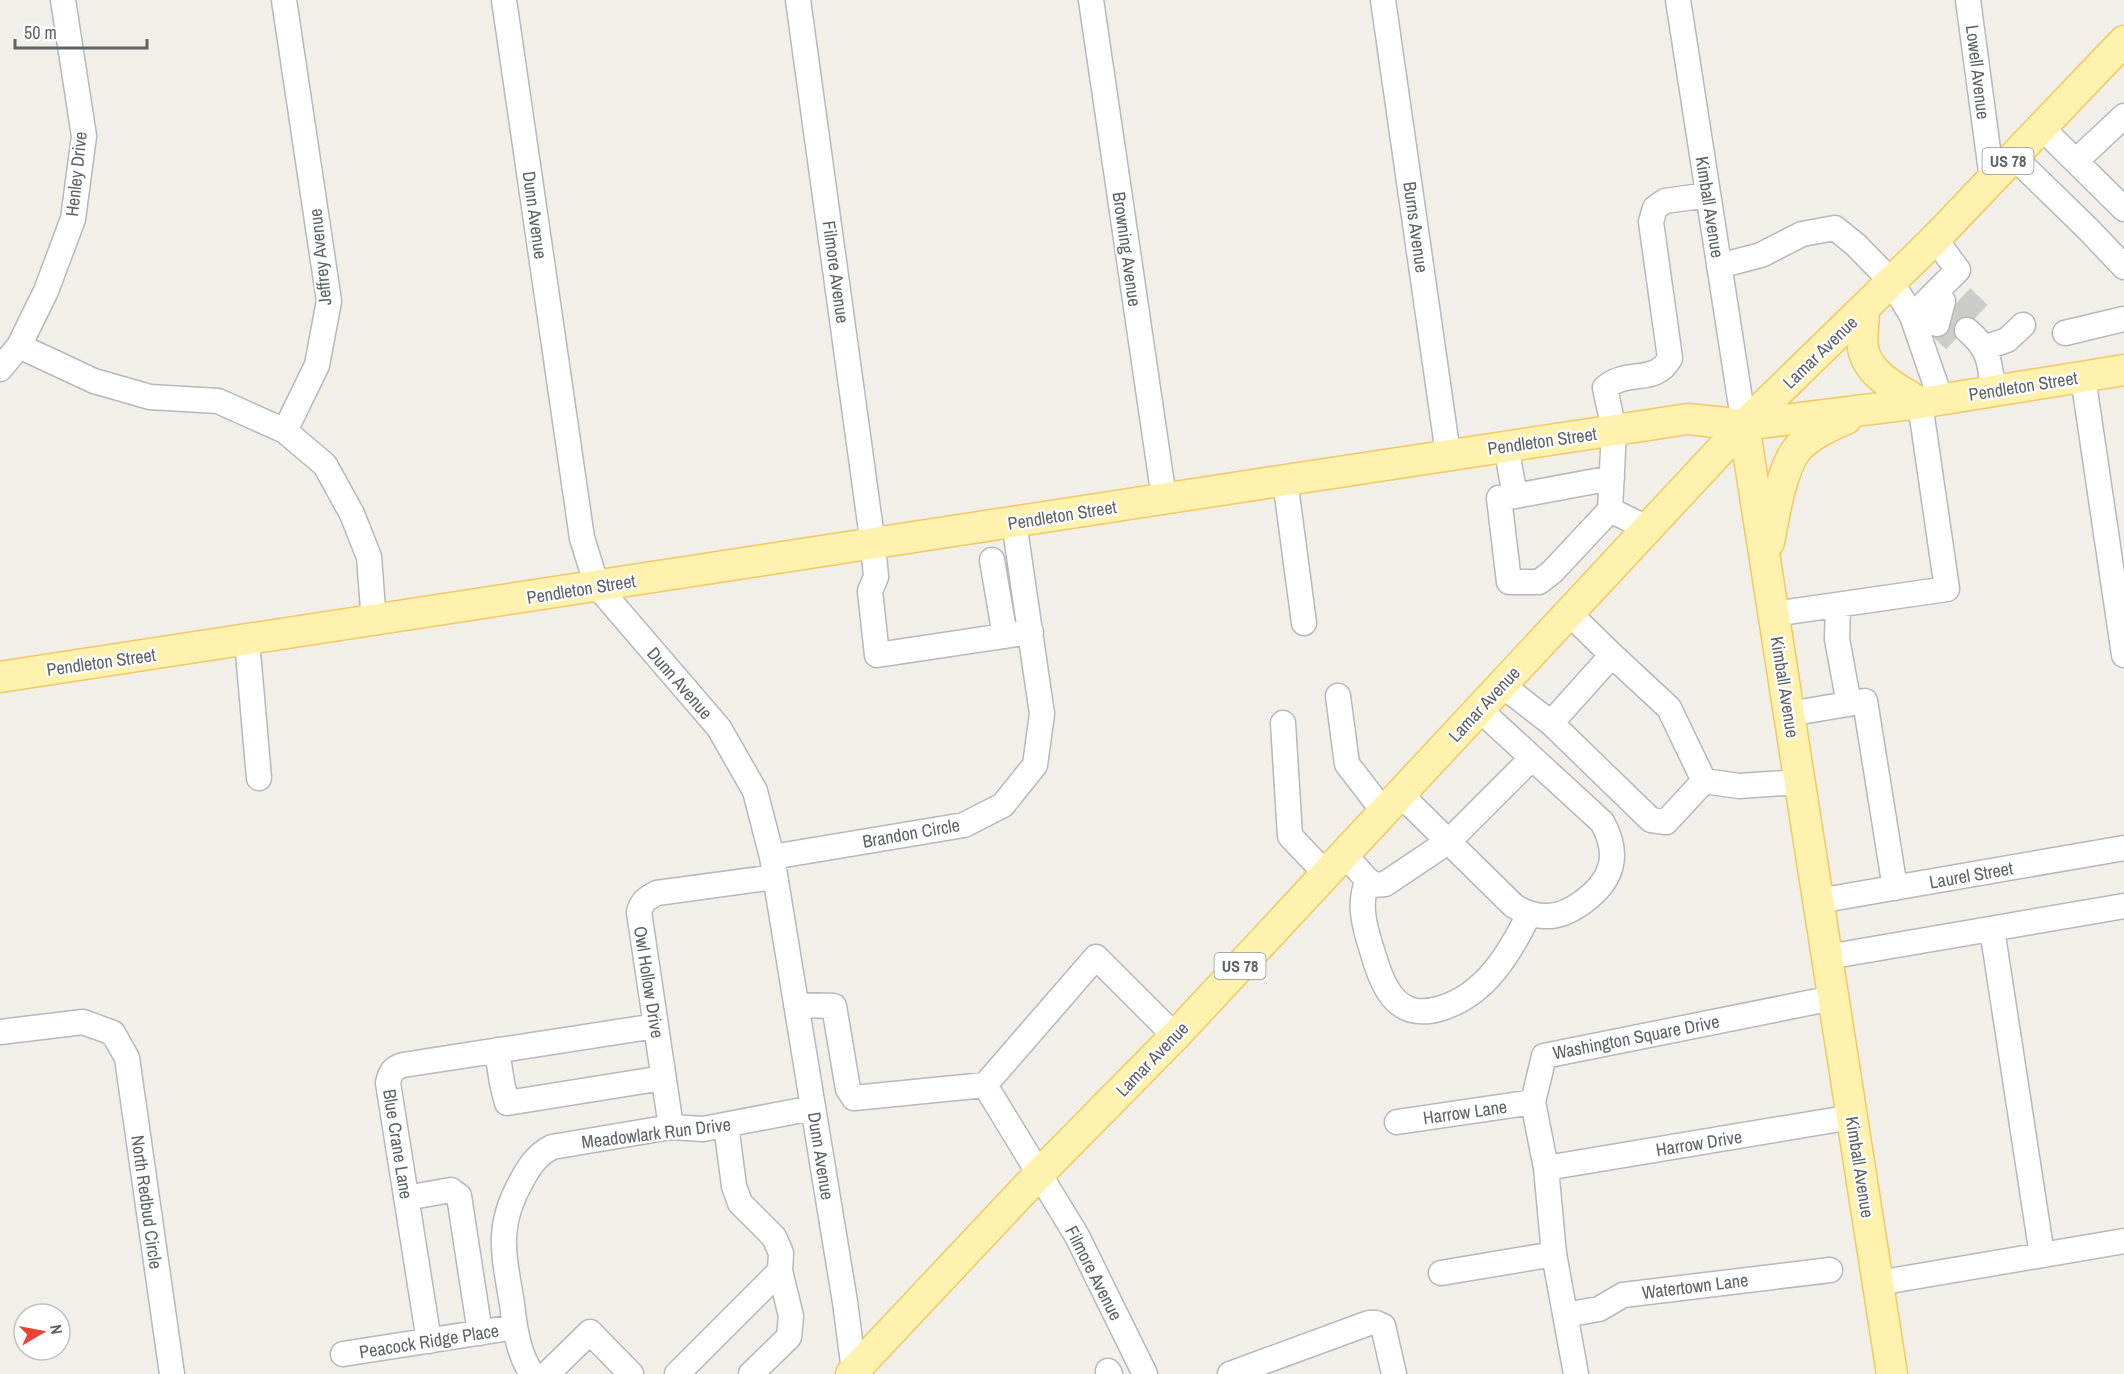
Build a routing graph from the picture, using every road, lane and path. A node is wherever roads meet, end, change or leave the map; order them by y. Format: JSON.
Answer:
{"nodes":[{"id":1,"x":63,"y":0,"type":"edge"},
{"id":2,"x":284,"y":0,"type":"edge"},
{"id":3,"x":504,"y":0,"type":"edge"},
{"id":4,"x":798,"y":0,"type":"edge"},
{"id":5,"x":1091,"y":0,"type":"edge"},
{"id":6,"x":1383,"y":0,"type":"edge"},
{"id":7,"x":1678,"y":0,"type":"edge"},
{"id":8,"x":1968,"y":0,"type":"edge"},
{"id":9,"x":2124,"y":40,"type":"edge"},
{"id":10,"x":2124,"y":116,"type":"edge"},
{"id":11,"x":2041,"y":127,"type":"junction"},
{"id":12,"x":2013,"y":156,"type":"junction"},
{"id":13,"x":2076,"y":161,"type":"junction"},
{"id":14,"x":1992,"y":179,"type":"junction"},
{"id":15,"x":2119,"y":194,"type":"edge"},
{"id":16,"x":1708,"y":195,"type":"junction"},
{"id":17,"x":1935,"y":239,"type":"junction"},
{"id":18,"x":1719,"y":266,"type":"junction"},
{"id":19,"x":2124,"y":267,"type":"edge"},
{"id":20,"x":1891,"y":281,"type":"junction"},
{"id":21,"x":1864,"y":310,"type":"junction"},
{"id":22,"x":1912,"y":315,"type":"junction"},
{"id":23,"x":2124,"y":319,"type":"edge"},
{"id":24,"x":2023,"y":325,"type":"dead end"},
{"id":25,"x":2065,"y":333,"type":"dead end"},
{"id":26,"x":19,"y":346,"type":"junction"},
{"id":27,"x":0,"y":369,"type":"edge"},
{"id":28,"x":2124,"y":370,"type":"edge"},
{"id":29,"x":2083,"y":376,"type":"junction"},
{"id":30,"x":1993,"y":391,"type":"junction"},
{"id":31,"x":1930,"y":401,"type":"junction"},
{"id":32,"x":1864,"y":410,"type":"junction"},
{"id":33,"x":1744,"y":425,"type":"junction"},
{"id":34,"x":1614,"y":430,"type":"junction"},
{"id":35,"x":285,"y":431,"type":"junction"},
{"id":36,"x":1506,"y":446,"type":"junction"},
{"id":37,"x":1448,"y":454,"type":"junction"},
{"id":38,"x":1612,"y":478,"type":"junction"},
{"id":39,"x":1285,"y":480,"type":"junction"},
{"id":40,"x":1507,"y":497,"type":"junction"},
{"id":41,"x":1164,"y":498,"type":"junction"},
{"id":42,"x":1610,"y":510,"type":"junction"},
{"id":43,"x":1014,"y":522,"type":"junction"},
{"id":44,"x":1647,"y":528,"type":"junction"},
{"id":45,"x":873,"y":544,"type":"junction"},
{"id":46,"x":992,"y":560,"type":"dead end"},
{"id":47,"x":1765,"y":560,"type":"junction"},
{"id":48,"x":597,"y":586,"type":"junction"},
{"id":49,"x":1838,"y":605,"type":"junction"},
{"id":50,"x":1569,"y":613,"type":"junction"},
{"id":51,"x":1773,"y":614,"type":"junction"},
{"id":52,"x":374,"y":622,"type":"junction"},
{"id":53,"x":1304,"y":623,"type":"dead end"},
{"id":54,"x":1031,"y":632,"type":"junction"},
{"id":55,"x":1005,"y":636,"type":"junction"},
{"id":56,"x":248,"y":641,"type":"junction"},
{"id":57,"x":1612,"y":655,"type":"junction"},
{"id":58,"x":2124,"y":655,"type":"edge"},
{"id":59,"x":0,"y":677,"type":"edge"},
{"id":60,"x":1502,"y":685,"type":"junction"},
{"id":61,"x":1338,"y":696,"type":"dead end"},
{"id":62,"x":1849,"y":704,"type":"junction"},
{"id":63,"x":1479,"y":709,"type":"junction"},
{"id":64,"x":1789,"y":714,"type":"junction"},
{"id":65,"x":1283,"y":723,"type":"dead end"},
{"id":66,"x":1551,"y":723,"type":"junction"},
{"id":67,"x":1532,"y":758,"type":"junction"},
{"id":68,"x":259,"y":778,"type":"dead end"},
{"id":69,"x":1704,"y":781,"type":"junction"},
{"id":70,"x":1800,"y":782,"type":"junction"},
{"id":71,"x":1392,"y":803,"type":"junction"},
{"id":72,"x":1449,"y":841,"type":"junction"},
{"id":73,"x":2124,"y":848,"type":"edge"},
{"id":74,"x":1335,"y":864,"type":"junction"},
{"id":75,"x":773,"y":867,"type":"junction"},
{"id":76,"x":1368,"y":880,"type":"junction"},
{"id":77,"x":1895,"y":888,"type":"junction"},
{"id":78,"x":1818,"y":901,"type":"junction"},
{"id":79,"x":2124,"y":906,"type":"edge"},
{"id":80,"x":1529,"y":914,"type":"junction"},
{"id":81,"x":1992,"y":929,"type":"junction"},
{"id":82,"x":1827,"y":957,"type":"junction"},
{"id":83,"x":1833,"y":998,"type":"junction"},
{"id":84,"x":796,"y":1005,"type":"junction"},
{"id":85,"x":656,"y":1026,"type":"junction"},
{"id":86,"x":0,"y":1032,"type":"edge"},
{"id":87,"x":1175,"y":1036,"type":"junction"},
{"id":88,"x":497,"y":1050,"type":"junction"},
{"id":89,"x":663,"y":1078,"type":"junction"},
{"id":90,"x":985,"y":1085,"type":"junction"},
{"id":91,"x":1533,"y":1102,"type":"junction"},
{"id":92,"x":813,"y":1108,"type":"junction"},
{"id":93,"x":1852,"y":1118,"type":"junction"},
{"id":94,"x":1397,"y":1122,"type":"dead end"},
{"id":95,"x":726,"y":1125,"type":"junction"},
{"id":96,"x":671,"y":1127,"type":"junction"},
{"id":97,"x":1546,"y":1168,"type":"junction"},
{"id":98,"x":1039,"y":1174,"type":"junction"},
{"id":99,"x":406,"y":1198,"type":"junction"},
{"id":100,"x":2124,"y":1241,"type":"edge"},
{"id":101,"x":1554,"y":1254,"type":"junction"},
{"id":102,"x":2042,"y":1255,"type":"junction"},
{"id":103,"x":1830,"y":1270,"type":"dead end"},
{"id":104,"x":780,"y":1271,"type":"junction"},
{"id":105,"x":1441,"y":1273,"type":"dead end"},
{"id":106,"x":1878,"y":1283,"type":"junction"},
{"id":107,"x":1565,"y":1315,"type":"junction"},
{"id":108,"x":515,"y":1327,"type":"junction"},
{"id":109,"x":480,"y":1333,"type":"junction"},
{"id":110,"x":429,"y":1341,"type":"junction"},
{"id":111,"x":343,"y":1354,"type":"dead end"},
{"id":112,"x":618,"y":1370,"type":"edge"},
{"id":113,"x":853,"y":1372,"type":"edge"},
{"id":114,"x":172,"y":1374,"type":"edge"},
{"id":115,"x":532,"y":1374,"type":"edge"},
{"id":116,"x":548,"y":1374,"type":"edge"},
{"id":117,"x":677,"y":1374,"type":"edge"},
{"id":118,"x":751,"y":1374,"type":"edge"},
{"id":119,"x":1145,"y":1374,"type":"edge"},
{"id":120,"x":1230,"y":1374,"type":"edge"},
{"id":121,"x":1394,"y":1374,"type":"edge"},
{"id":122,"x":1576,"y":1374,"type":"edge"},
{"id":123,"x":1892,"y":1374,"type":"edge"}],
"edges":[{"from":1,"to":26,"type":"street","name":"Henley Drive"},
{"from":2,"to":35,"type":"street","name":"Jeffrey Avenue"},
{"from":3,"to":48,"type":"street","name":"Dunn Avenue"},
{"from":4,"to":45,"type":"street","name":"Filmore Avenue"},
{"from":5,"to":41,"type":"street","name":"Browning Avenue"},
{"from":6,"to":37,"type":"street","name":"Burns Avenue"},
{"from":7,"to":16,"type":"street","name":"Kimball Avenue"},
{"from":8,"to":14,"type":"street","name":"Lowell Avenue"},
{"from":9,"to":11,"type":"main road","name":"Lamar Avenue","number":"US 78"},
{"from":10,"to":13,"type":"street"},
{"from":11,"to":12,"type":"main road","name":"Lamar Avenue","number":"US 78"},
{"from":11,"to":13,"type":"street"},
{"from":12,"to":14,"type":"main road","name":"Lamar Avenue","number":"US 78"},
{"from":12,"to":19,"type":"street"},
{"from":13,"to":15,"type":"street"},
{"from":14,"to":17,"type":"main road","name":"Lamar Avenue","number":"US 78"},
{"from":16,"to":18,"type":"street","name":"Kimball Avenue"},
{"from":16,"to":34,"type":"street"},
{"from":17,"to":20,"type":"main road","name":"Lamar Avenue","number":"US 78"},
{"from":17,"to":22,"type":"street"},
{"from":18,"to":20,"type":"street"},
{"from":18,"to":33,"type":"street","name":"Kimball Avenue"},
{"from":20,"to":21,"type":"main road","name":"Lamar Avenue","number":"US 78"},
{"from":20,"to":22,"type":"street"},
{"from":21,"to":31,"type":"main road"},
{"from":21,"to":33,"type":"main road","name":"Lamar Avenue","number":"US 78"},
{"from":22,"to":31,"type":"street"},
{"from":23,"to":25,"type":"street"},
{"from":24,"to":30,"type":"street"},
{"from":26,"to":27,"type":"street","name":"Henley Drive"},
{"from":26,"to":35,"type":"street"},
{"from":28,"to":29,"type":"main road","name":"Pendleton Street"},
{"from":29,"to":30,"type":"main road","name":"Pendleton Street"},
{"from":29,"to":58,"type":"street"},
{"from":30,"to":31,"type":"main road","name":"Pendleton Street"},
{"from":31,"to":32,"type":"main road","name":"Pendleton Street"},
{"from":31,"to":49,"type":"street"},
{"from":32,"to":33,"type":"main road","name":"Pendleton Street"},
{"from":32,"to":47,"type":"main road"},
{"from":33,"to":34,"type":"main road","name":"Pendleton Street"},
{"from":33,"to":44,"type":"main road","name":"Lamar Avenue","number":"US 78"},
{"from":33,"to":47,"type":"main road","name":"Kimball Avenue"},
{"from":34,"to":36,"type":"main road","name":"Pendleton Street"},
{"from":34,"to":38,"type":"street"},
{"from":35,"to":52,"type":"street"},
{"from":36,"to":37,"type":"main road","name":"Pendleton Street"},
{"from":36,"to":40,"type":"street"},
{"from":37,"to":39,"type":"main road","name":"Pendleton Street"},
{"from":38,"to":40,"type":"street"},
{"from":38,"to":42,"type":"street"},
{"from":39,"to":41,"type":"main road","name":"Pendleton Street"},
{"from":39,"to":53,"type":"street"},
{"from":40,"to":42,"type":"street"},
{"from":41,"to":43,"type":"main road","name":"Pendleton Street"},
{"from":42,"to":44,"type":"street"},
{"from":43,"to":45,"type":"main road","name":"Pendleton Street"},
{"from":43,"to":54,"type":"street","name":"Brandon Circle"},
{"from":44,"to":50,"type":"main road","name":"Lamar Avenue","number":"US 78"},
{"from":45,"to":48,"type":"main road","name":"Pendleton Street"},
{"from":45,"to":55,"type":"street","name":"Filmore Avenue"},
{"from":46,"to":55,"type":"street"},
{"from":47,"to":51,"type":"main road","name":"Kimball Avenue"},
{"from":48,"to":52,"type":"main road","name":"Pendleton Street"},
{"from":48,"to":75,"type":"street","name":"Dunn Avenue"},
{"from":49,"to":51,"type":"street"},
{"from":49,"to":62,"type":"street"},
{"from":50,"to":57,"type":"street"},
{"from":50,"to":60,"type":"main road","name":"Lamar Avenue","number":"US 78"},
{"from":51,"to":64,"type":"main road","name":"Kimball Avenue"},
{"from":52,"to":56,"type":"main road","name":"Pendleton Street"},
{"from":54,"to":55,"type":"street"},
{"from":54,"to":75,"type":"street","name":"Brandon Circle"},
{"from":56,"to":59,"type":"main road","name":"Pendleton Street"},
{"from":56,"to":68,"type":"street"},
{"from":57,"to":66,"type":"street"},
{"from":57,"to":69,"type":"street"},
{"from":60,"to":63,"type":"main road","name":"Lamar Avenue","number":"US 78"},
{"from":60,"to":66,"type":"street"},
{"from":61,"to":71,"type":"street"},
{"from":62,"to":64,"type":"street"},
{"from":62,"to":77,"type":"street"},
{"from":63,"to":67,"type":"street"},
{"from":63,"to":71,"type":"main road","name":"Lamar Avenue","number":"US 78"},
{"from":64,"to":70,"type":"main road","name":"Kimball Avenue"},
{"from":65,"to":74,"type":"street"},
{"from":66,"to":69,"type":"street"},
{"from":67,"to":72,"type":"street"},
{"from":67,"to":80,"type":"street"},
{"from":69,"to":70,"type":"street"},
{"from":70,"to":78,"type":"main road","name":"Kimball Avenue"},
{"from":71,"to":72,"type":"street"},
{"from":71,"to":74,"type":"main road","name":"Lamar Avenue","number":"US 78"},
{"from":72,"to":76,"type":"street"},
{"from":72,"to":80,"type":"street"},
{"from":73,"to":77,"type":"street","name":"Laurel Street"},
{"from":74,"to":76,"type":"street"},
{"from":74,"to":87,"type":"main road","name":"Lamar Avenue","number":"US 78"},
{"from":75,"to":84,"type":"street","name":"Dunn Avenue"},
{"from":75,"to":85,"type":"street","name":"Owl Hollow Drive"},
{"from":76,"to":80,"type":"street"},
{"from":77,"to":78,"type":"street","name":"Laurel Street"},
{"from":78,"to":82,"type":"main road","name":"Kimball Avenue"},
{"from":79,"to":81,"type":"street"},
{"from":81,"to":82,"type":"street"},
{"from":81,"to":102,"type":"street"},
{"from":82,"to":83,"type":"main road","name":"Kimball Avenue"},
{"from":83,"to":91,"type":"street","name":"Washington Square Drive"},
{"from":83,"to":93,"type":"main road","name":"Kimball Avenue"},
{"from":84,"to":90,"type":"street"},
{"from":84,"to":92,"type":"street","name":"Dunn Avenue"},
{"from":85,"to":88,"type":"street","name":"Blue Crane Lane"},
{"from":85,"to":89,"type":"street","name":"Owl Hollow Drive"},
{"from":86,"to":114,"type":"street","name":"North Redbud Circle"},
{"from":87,"to":90,"type":"street"},
{"from":87,"to":98,"type":"main road","name":"Lamar Avenue","number":"US 78"},
{"from":88,"to":89,"type":"street"},
{"from":88,"to":99,"type":"street","name":"Blue Crane Lane"},
{"from":89,"to":96,"type":"street","name":"Owl Hollow Drive"},
{"from":90,"to":98,"type":"street","name":"Filmore Avenue"},
{"from":91,"to":94,"type":"street","name":"Harrow Lane"},
{"from":91,"to":97,"type":"street","name":"Washington Square Drive"},
{"from":92,"to":95,"type":"street","name":"Meadowlark Run Drive"},
{"from":92,"to":113,"type":"street","name":"Dunn Avenue"},
{"from":93,"to":97,"type":"street","name":"Harrow Drive"},
{"from":93,"to":106,"type":"main road","name":"Kimball Avenue"},
{"from":95,"to":96,"type":"street","name":"Meadowlark Run Drive"},
{"from":95,"to":104,"type":"street"},
{"from":96,"to":108,"type":"street","name":"Meadowlark Run Drive"},
{"from":97,"to":101,"type":"street","name":"Washington Square Drive"},
{"from":98,"to":113,"type":"main road","name":"Lamar Avenue","number":"US 78"},
{"from":98,"to":119,"type":"street","name":"Filmore Avenue"},
{"from":99,"to":109,"type":"street"},
{"from":99,"to":110,"type":"street","name":"Blue Crane Lane"},
{"from":100,"to":102,"type":"street"},
{"from":101,"to":105,"type":"street"},
{"from":101,"to":107,"type":"street","name":"Washington Square Drive"},
{"from":102,"to":106,"type":"street"},
{"from":103,"to":107,"type":"street","name":"Watertown Lane"},
{"from":104,"to":117,"type":"street"},
{"from":104,"to":118,"type":"street"},
{"from":106,"to":123,"type":"main road","name":"Kimball Avenue"},
{"from":107,"to":122,"type":"street","name":"Washington Square Drive"},
{"from":108,"to":109,"type":"street","name":"Peacock Ridge Place"},
{"from":108,"to":115,"type":"street","name":"Meadowlark Run Drive"},
{"from":109,"to":110,"type":"street","name":"Peacock Ridge Place"},
{"from":110,"to":111,"type":"street","name":"Peacock Ridge Place"},
{"from":112,"to":116,"type":"street"},
{"from":120,"to":121,"type":"street"}]}
